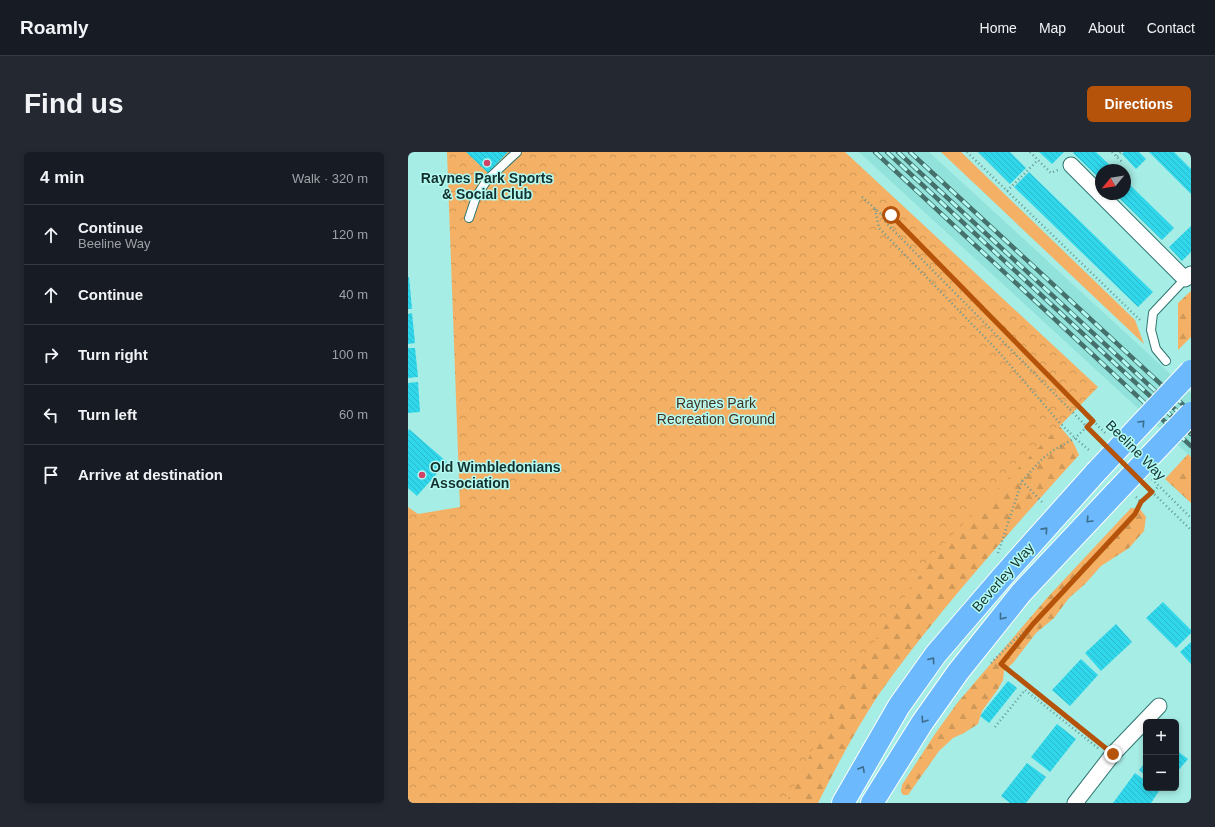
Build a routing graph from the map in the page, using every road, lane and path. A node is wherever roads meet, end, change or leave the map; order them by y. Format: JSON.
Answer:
{"nodes":[{"id":1,"x":517,"y":152,"type":"edge"},
{"id":2,"x":967,"y":152,"type":"edge"},
{"id":3,"x":1030,"y":152,"type":"edge"},
{"id":4,"x":1112,"y":152,"type":"edge"},
{"id":5,"x":1121,"y":152,"type":"edge"},
{"id":6,"x":1117,"y":156,"type":"junction"},
{"id":7,"x":1038,"y":160,"type":"junction"},
{"id":8,"x":1122,"y":162,"type":"dead end"},
{"id":9,"x":1071,"y":164,"type":"joint"},
{"id":10,"x":1007,"y":191,"type":"junction"},
{"id":11,"x":862,"y":197,"type":"dead end"},
{"id":12,"x":875,"y":208,"type":"junction"},
{"id":13,"x":881,"y":214,"type":"junction"},
{"id":14,"x":469,"y":218,"type":"dead end"},
{"id":15,"x":1188,"y":277,"type":"edge"},
{"id":16,"x":1151,"y":330,"type":"junction"},
{"id":17,"x":1166,"y":361,"type":"dead end"},
{"id":18,"x":1191,"y":371,"type":"edge"},
{"id":19,"x":1191,"y":413,"type":"edge"},
{"id":20,"x":1093,"y":421,"type":"junction"},
{"id":21,"x":1087,"y":427,"type":"junction"},
{"id":22,"x":1109,"y":437,"type":"dead end"},
{"id":23,"x":1075,"y":438,"type":"junction"},
{"id":24,"x":1103,"y":443,"type":"dead end"},
{"id":25,"x":1087,"y":448,"type":"dead end"},
{"id":26,"x":1148,"y":475,"type":"dead end"},
{"id":27,"x":1022,"y":480,"type":"junction"},
{"id":28,"x":1142,"y":481,"type":"dead end"},
{"id":29,"x":1159,"y":486,"type":"junction"},
{"id":30,"x":1152,"y":492,"type":"junction"},
{"id":31,"x":1043,"y":502,"type":"dead end"},
{"id":32,"x":1191,"y":518,"type":"edge"},
{"id":33,"x":1191,"y":530,"type":"edge"},
{"id":34,"x":997,"y":556,"type":"dead end"},
{"id":35,"x":1033,"y":624,"type":"junction"},
{"id":36,"x":989,"y":665,"type":"dead end"},
{"id":37,"x":1159,"y":706,"type":"dead end"},
{"id":38,"x":995,"y":727,"type":"dead end"},
{"id":39,"x":1112,"y":756,"type":"junction"},
{"id":40,"x":843,"y":803,"type":"edge"},
{"id":41,"x":872,"y":803,"type":"edge"},
{"id":42,"x":1075,"y":803,"type":"edge"}],
"edges":[{"from":1,"to":14,"type":"lane"},
{"from":2,"to":10,"type":"path"},
{"from":3,"to":7,"type":"path"},
{"from":4,"to":6,"type":"path"},
{"from":5,"to":6,"type":"path"},
{"from":6,"to":8,"type":"path"},
{"from":7,"to":9,"type":"path"},
{"from":7,"to":10,"type":"path"},
{"from":9,"to":15,"type":"street"},
{"from":10,"to":16,"type":"path"},
{"from":11,"to":12,"type":"path","name":"Beeline Way"},
{"from":12,"to":13,"type":"path","name":"Beeline Way"},
{"from":12,"to":23,"type":"path"},
{"from":13,"to":20,"type":"path","name":"Beeline Way"},
{"from":13,"to":21,"type":"path"},
{"from":15,"to":16,"type":"lane"},
{"from":16,"to":17,"type":"lane"},
{"from":40,"to":18,"type":"highway","name":"Beverley Way","one_way":true,"bridge":true},
{"from":19,"to":41,"type":"highway","name":"Beverley Way","one_way":true,"bridge":true},
{"from":20,"to":21,"type":"path"},
{"from":20,"to":22,"type":"path","name":"Beeline Way"},
{"from":21,"to":23,"type":"path"},
{"from":21,"to":24,"type":"path"},
{"from":23,"to":25,"type":"path"},
{"from":23,"to":27,"type":"path"},
{"from":26,"to":29,"type":"path","name":"Beeline Way"},
{"from":27,"to":31,"type":"path"},
{"from":27,"to":34,"type":"path"},
{"from":28,"to":30,"type":"path"},
{"from":29,"to":30,"type":"path"},
{"from":29,"to":32,"type":"path","name":"Beeline Way"},
{"from":30,"to":33,"type":"path"},
{"from":30,"to":35,"type":"path"},
{"from":35,"to":36,"type":"path"},
{"from":35,"to":39,"type":"path"},
{"from":37,"to":39,"type":"street"},
{"from":38,"to":39,"type":"path"},
{"from":39,"to":42,"type":"street"}]}
